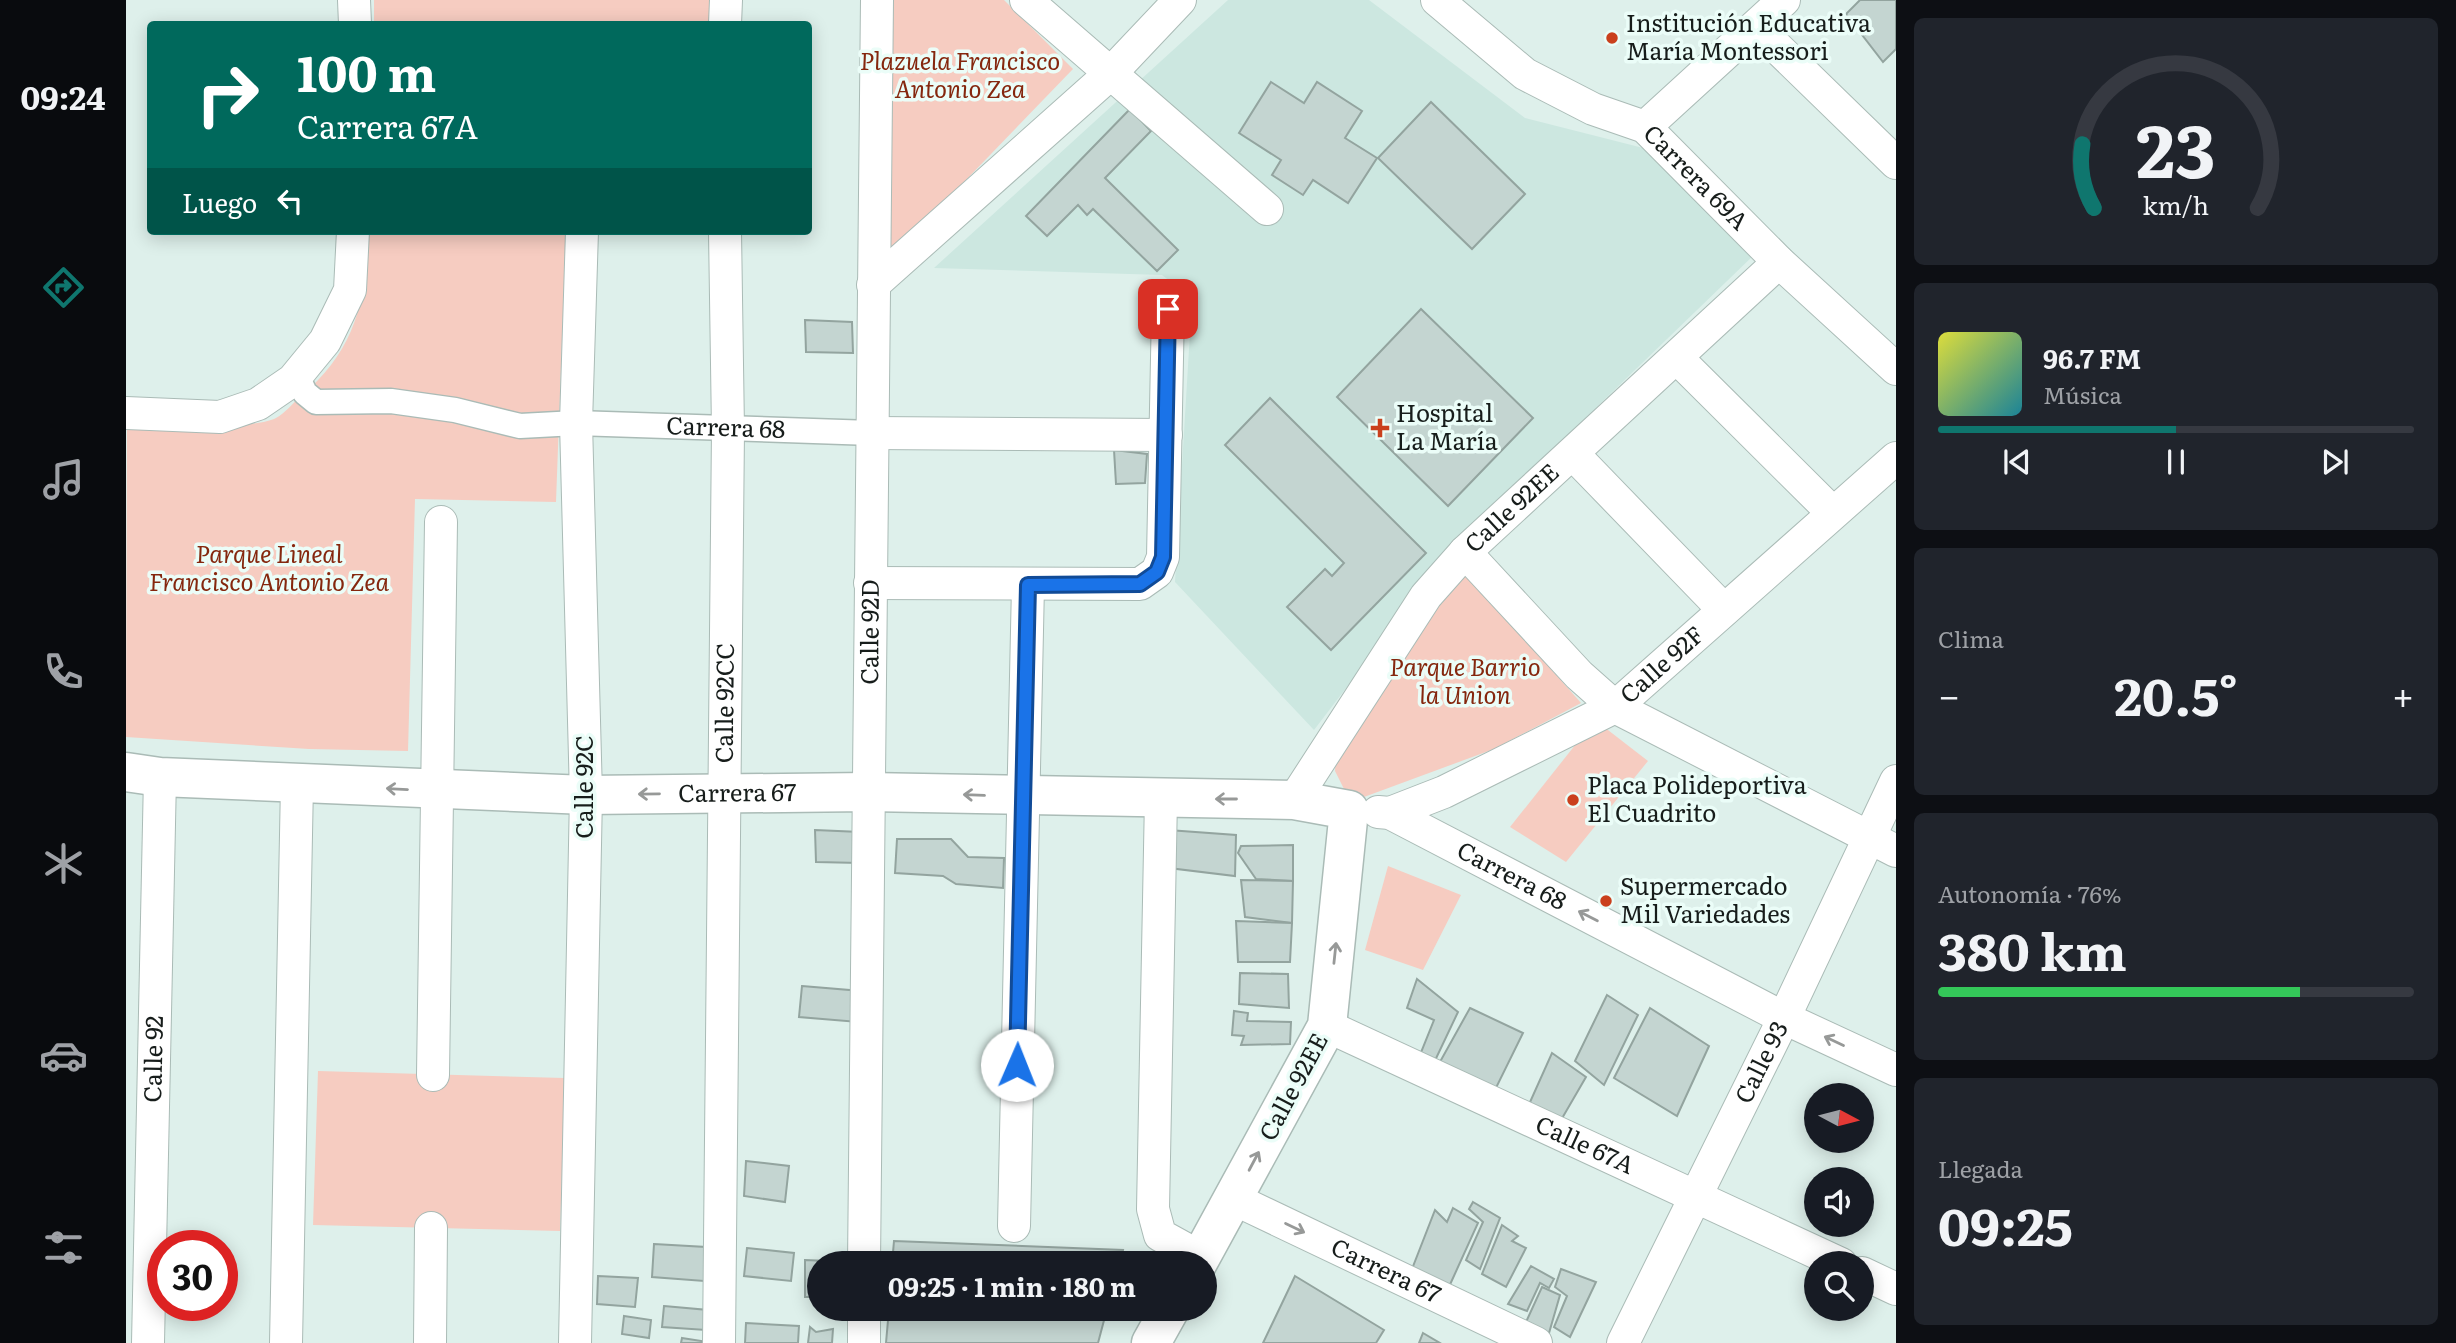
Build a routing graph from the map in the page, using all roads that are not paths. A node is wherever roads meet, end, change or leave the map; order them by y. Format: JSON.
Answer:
{"nodes":[{"id":1,"x":354,"y":0,"type":"edge"},
{"id":2,"x":726,"y":0,"type":"edge"},
{"id":3,"x":877,"y":0,"type":"edge"},
{"id":4,"x":1026,"y":0,"type":"edge"},
{"id":5,"x":1180,"y":0,"type":"edge"},
{"id":6,"x":1437,"y":0,"type":"edge"},
{"id":7,"x":1784,"y":0,"type":"edge"},
{"id":8,"x":355,"y":21,"type":"edge"},
{"id":9,"x":725,"y":21,"type":"edge"},
{"id":10,"x":1756,"y":27,"type":"junction"},
{"id":11,"x":1110,"y":74,"type":"junction"},
{"id":12,"x":1645,"y":127,"type":"junction"},
{"id":13,"x":1896,"y":163,"type":"edge"},
{"id":14,"x":1267,"y":209,"type":"dead end"},
{"id":15,"x":353,"y":235,"type":"edge"},
{"id":16,"x":582,"y":235,"type":"edge"},
{"id":17,"x":726,"y":235,"type":"edge"},
{"id":18,"x":1779,"y":262,"type":"junction"},
{"id":19,"x":873,"y":285,"type":"junction"},
{"id":20,"x":1157,"y":297,"type":"dead end"},
{"id":21,"x":1677,"y":358,"type":"junction"},
{"id":22,"x":1896,"y":369,"type":"edge"},
{"id":23,"x":299,"y":380,"type":"dead end"},
{"id":24,"x":126,"y":413,"type":"edge"},
{"id":25,"x":576,"y":423,"type":"junction"},
{"id":26,"x":728,"y":430,"type":"junction"},
{"id":27,"x":872,"y":433,"type":"junction"},
{"id":28,"x":1166,"y":435,"type":"junction"},
{"id":29,"x":1574,"y":455,"type":"junction"},
{"id":30,"x":1896,"y":458,"type":"edge"},
{"id":31,"x":1832,"y":513,"type":"junction"},
{"id":32,"x":441,"y":523,"type":"dead end"},
{"id":33,"x":1465,"y":552,"type":"junction"},
{"id":34,"x":870,"y":583,"type":"junction"},
{"id":35,"x":1028,"y":585,"type":"junction"},
{"id":36,"x":1724,"y":610,"type":"junction"},
{"id":37,"x":1615,"y":708,"type":"junction"},
{"id":38,"x":143,"y":775,"type":"edge"},
{"id":39,"x":1896,"y":781,"type":"edge"},
{"id":40,"x":297,"y":784,"type":"junction"},
{"id":41,"x":437,"y":790,"type":"junction"},
{"id":42,"x":868,"y":792,"type":"junction"},
{"id":43,"x":724,"y":793,"type":"junction"},
{"id":44,"x":586,"y":794,"type":"junction"},
{"id":45,"x":1023,"y":797,"type":"junction"},
{"id":46,"x":1161,"y":798,"type":"junction"},
{"id":47,"x":1294,"y":800,"type":"junction"},
{"id":48,"x":1349,"y":810,"type":"junction"},
{"id":49,"x":1390,"y":813,"type":"junction"},
{"id":50,"x":1867,"y":837,"type":"junction"},
{"id":51,"x":1896,"y":851,"type":"edge"},
{"id":52,"x":1784,"y":1018,"type":"junction"},
{"id":53,"x":1327,"y":1026,"type":"junction"},
{"id":54,"x":1896,"y":1070,"type":"edge"},
{"id":55,"x":433,"y":1074,"type":"dead end"},
{"id":56,"x":1694,"y":1196,"type":"junction"},
{"id":57,"x":1234,"y":1199,"type":"junction"},
{"id":58,"x":1014,"y":1226,"type":"dead end"},
{"id":59,"x":431,"y":1228,"type":"dead end"},
{"id":60,"x":864,"y":1251,"type":"edge"},
{"id":61,"x":1184,"y":1251,"type":"edge"},
{"id":62,"x":1203,"y":1251,"type":"edge"},
{"id":63,"x":1813,"y":1251,"type":"edge"},
{"id":64,"x":1874,"y":1279,"type":"edge"},
{"id":65,"x":1896,"y":1289,"type":"edge"},
{"id":66,"x":864,"y":1321,"type":"edge"},
{"id":67,"x":1163,"y":1321,"type":"edge"},
{"id":68,"x":148,"y":1343,"type":"edge"},
{"id":69,"x":286,"y":1343,"type":"edge"},
{"id":70,"x":430,"y":1343,"type":"edge"},
{"id":71,"x":575,"y":1343,"type":"edge"},
{"id":72,"x":719,"y":1343,"type":"edge"},
{"id":73,"x":864,"y":1343,"type":"edge"},
{"id":74,"x":1151,"y":1343,"type":"edge"},
{"id":75,"x":1536,"y":1343,"type":"edge"},
{"id":76,"x":1623,"y":1343,"type":"edge"}],
"edges":[{"from":1,"to":8,"type":"street"},
{"from":2,"to":9,"type":"street"},
{"from":3,"to":19,"type":"street","name":"Calle 92D"},
{"from":4,"to":11,"type":"street"},
{"from":5,"to":11,"type":"street"},
{"from":6,"to":12,"type":"street","name":"Carrera 69A"},
{"from":7,"to":10,"type":"street"},
{"from":10,"to":12,"type":"street"},
{"from":10,"to":13,"type":"street"},
{"from":11,"to":14,"type":"street"},
{"from":11,"to":19,"type":"street"},
{"from":12,"to":18,"type":"street","name":"Carrera 69A"},
{"from":15,"to":24,"type":"street"},
{"from":16,"to":25,"type":"street","name":"Calle 92C"},
{"from":17,"to":26,"type":"street","name":"Calle 92CC"},
{"from":18,"to":21,"type":"street","name":"Calle 92EE"},
{"from":18,"to":22,"type":"street","name":"Carrera 69A"},
{"from":19,"to":27,"type":"street","name":"Calle 92D"},
{"from":20,"to":28,"type":"street"},
{"from":21,"to":29,"type":"street","name":"Calle 92EE"},
{"from":21,"to":31,"type":"street"},
{"from":23,"to":25,"type":"street","name":"Carrera 68"},
{"from":25,"to":26,"type":"street","name":"Carrera 68"},
{"from":25,"to":44,"type":"street","name":"Calle 92C"},
{"from":26,"to":27,"type":"street","name":"Carrera 68"},
{"from":26,"to":43,"type":"street","name":"Calle 92CC"},
{"from":27,"to":28,"type":"street","name":"Carrera 68"},
{"from":27,"to":34,"type":"street","name":"Calle 92D"},
{"from":28,"to":35,"type":"street"},
{"from":29,"to":33,"type":"street","name":"Calle 92EE"},
{"from":29,"to":36,"type":"street"},
{"from":30,"to":31,"type":"street","name":"Calle 92F"},
{"from":31,"to":36,"type":"street","name":"Calle 92F"},
{"from":32,"to":41,"type":"street"},
{"from":33,"to":37,"type":"street"},
{"from":33,"to":47,"type":"street","name":"Calle 92EE"},
{"from":34,"to":35,"type":"street"},
{"from":34,"to":42,"type":"street","name":"Calle 92D"},
{"from":35,"to":45,"type":"street"},
{"from":36,"to":37,"type":"street","name":"Calle 92F"},
{"from":37,"to":49,"type":"street","name":"Calle 92F"},
{"from":37,"to":50,"type":"street"},
{"from":38,"to":40,"type":"street","name":"Carrera 67"},
{"from":38,"to":68,"type":"street","name":"Calle 92"},
{"from":39,"to":50,"type":"street","name":"Calle 93"},
{"from":41,"to":40,"type":"street","name":"Carrera 67","one_way":true},
{"from":40,"to":69,"type":"street"},
{"from":41,"to":44,"type":"street","name":"Carrera 67"},
{"from":41,"to":55,"type":"street"},
{"from":42,"to":43,"type":"street","name":"Carrera 67"},
{"from":45,"to":42,"type":"street","name":"Carrera 67","one_way":true},
{"from":42,"to":60,"type":"street","name":"Calle 92D"},
{"from":43,"to":44,"type":"street","name":"Carrera 67","one_way":true},
{"from":43,"to":72,"type":"street","name":"Calle 92CC"},
{"from":44,"to":71,"type":"street","name":"Calle 92C"},
{"from":45,"to":46,"type":"street","name":"Carrera 67"},
{"from":45,"to":58,"type":"street"},
{"from":47,"to":46,"type":"street","name":"Carrera 67","one_way":true},
{"from":46,"to":61,"type":"street"},
{"from":47,"to":48,"type":"street","name":"Carrera 67"},
{"from":48,"to":49,"type":"street","name":"Carrera 68"},
{"from":53,"to":48,"type":"street","name":"Calle 92EE","one_way":true},
{"from":52,"to":49,"type":"street","name":"Carrera 68","one_way":true},
{"from":50,"to":51,"type":"street"},
{"from":50,"to":52,"type":"street","name":"Calle 93"},
{"from":54,"to":52,"type":"street","name":"Carrera 68","one_way":true},
{"from":52,"to":56,"type":"street","name":"Calle 93"},
{"from":53,"to":56,"type":"street","name":"Calle 67A"},
{"from":57,"to":53,"type":"street","name":"Calle 92EE","one_way":true},
{"from":56,"to":63,"type":"street","name":"Calle 67A"},
{"from":56,"to":76,"type":"street","name":"Calle 93"},
{"from":57,"to":62,"type":"street","name":"Calle 92EE"},
{"from":57,"to":75,"type":"street","name":"Carrera 67","one_way":true},
{"from":59,"to":70,"type":"street"},
{"from":64,"to":65,"type":"street"},
{"from":66,"to":73,"type":"street"},
{"from":67,"to":74,"type":"street"}]}
